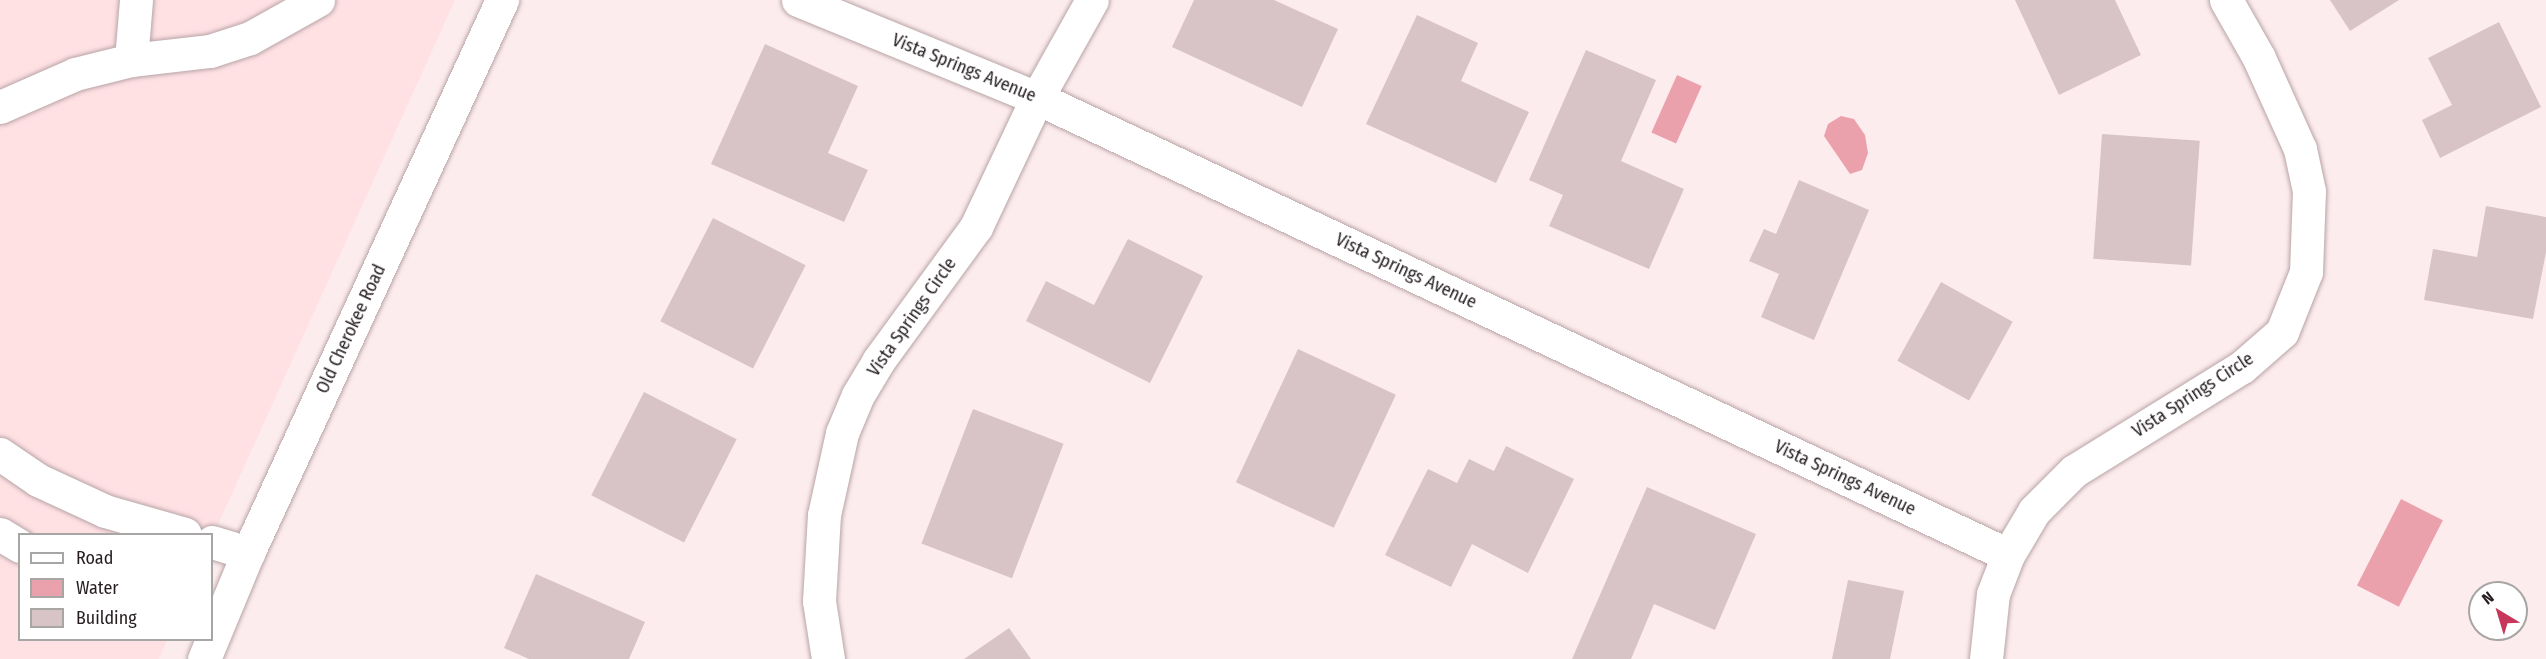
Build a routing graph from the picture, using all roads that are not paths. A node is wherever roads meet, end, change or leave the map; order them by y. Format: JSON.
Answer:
{"nodes":[{"id":1,"x":136,"y":0,"type":"edge"},
{"id":2,"x":318,"y":0,"type":"edge"},
{"id":3,"x":502,"y":0,"type":"edge"},
{"id":4,"x":798,"y":0,"type":"edge"},
{"id":5,"x":1092,"y":0,"type":"edge"},
{"id":6,"x":2226,"y":0,"type":"edge"},
{"id":7,"x":131,"y":60,"type":"junction"},
{"id":8,"x":1037,"y":98,"type":"junction"},
{"id":9,"x":0,"y":107,"type":"edge"},
{"id":10,"x":0,"y":454,"type":"edge"},
{"id":11,"x":182,"y":533,"type":"edge"},
{"id":12,"x":0,"y":534,"type":"edge"},
{"id":13,"x":213,"y":542,"type":"edge"},
{"id":14,"x":18,"y":545,"type":"edge"},
{"id":15,"x":248,"y":553,"type":"junction"},
{"id":16,"x":2008,"y":555,"type":"junction"},
{"id":17,"x":213,"y":636,"type":"edge"},
{"id":18,"x":828,"y":659,"type":"edge"},
{"id":19,"x":1986,"y":659,"type":"edge"}],
"edges":[{"from":1,"to":7,"type":"street"},
{"from":2,"to":7,"type":"street"},
{"from":3,"to":15,"type":"street","name":"Old Cherokee Road"},
{"from":4,"to":8,"type":"street","name":"Vista Springs Avenue"},
{"from":5,"to":8,"type":"street","name":"Vista Springs Circle"},
{"from":6,"to":16,"type":"street","name":"Vista Springs Circle"},
{"from":7,"to":9,"type":"street"},
{"from":8,"to":16,"type":"street","name":"Vista Springs Avenue"},
{"from":8,"to":18,"type":"street","name":"Vista Springs Circle"},
{"from":10,"to":11,"type":"street"},
{"from":12,"to":14,"type":"street"},
{"from":13,"to":15,"type":"street"},
{"from":15,"to":17,"type":"street","name":"Old Cherokee Road"},
{"from":16,"to":19,"type":"street","name":"Vista Springs Circle"}]}
